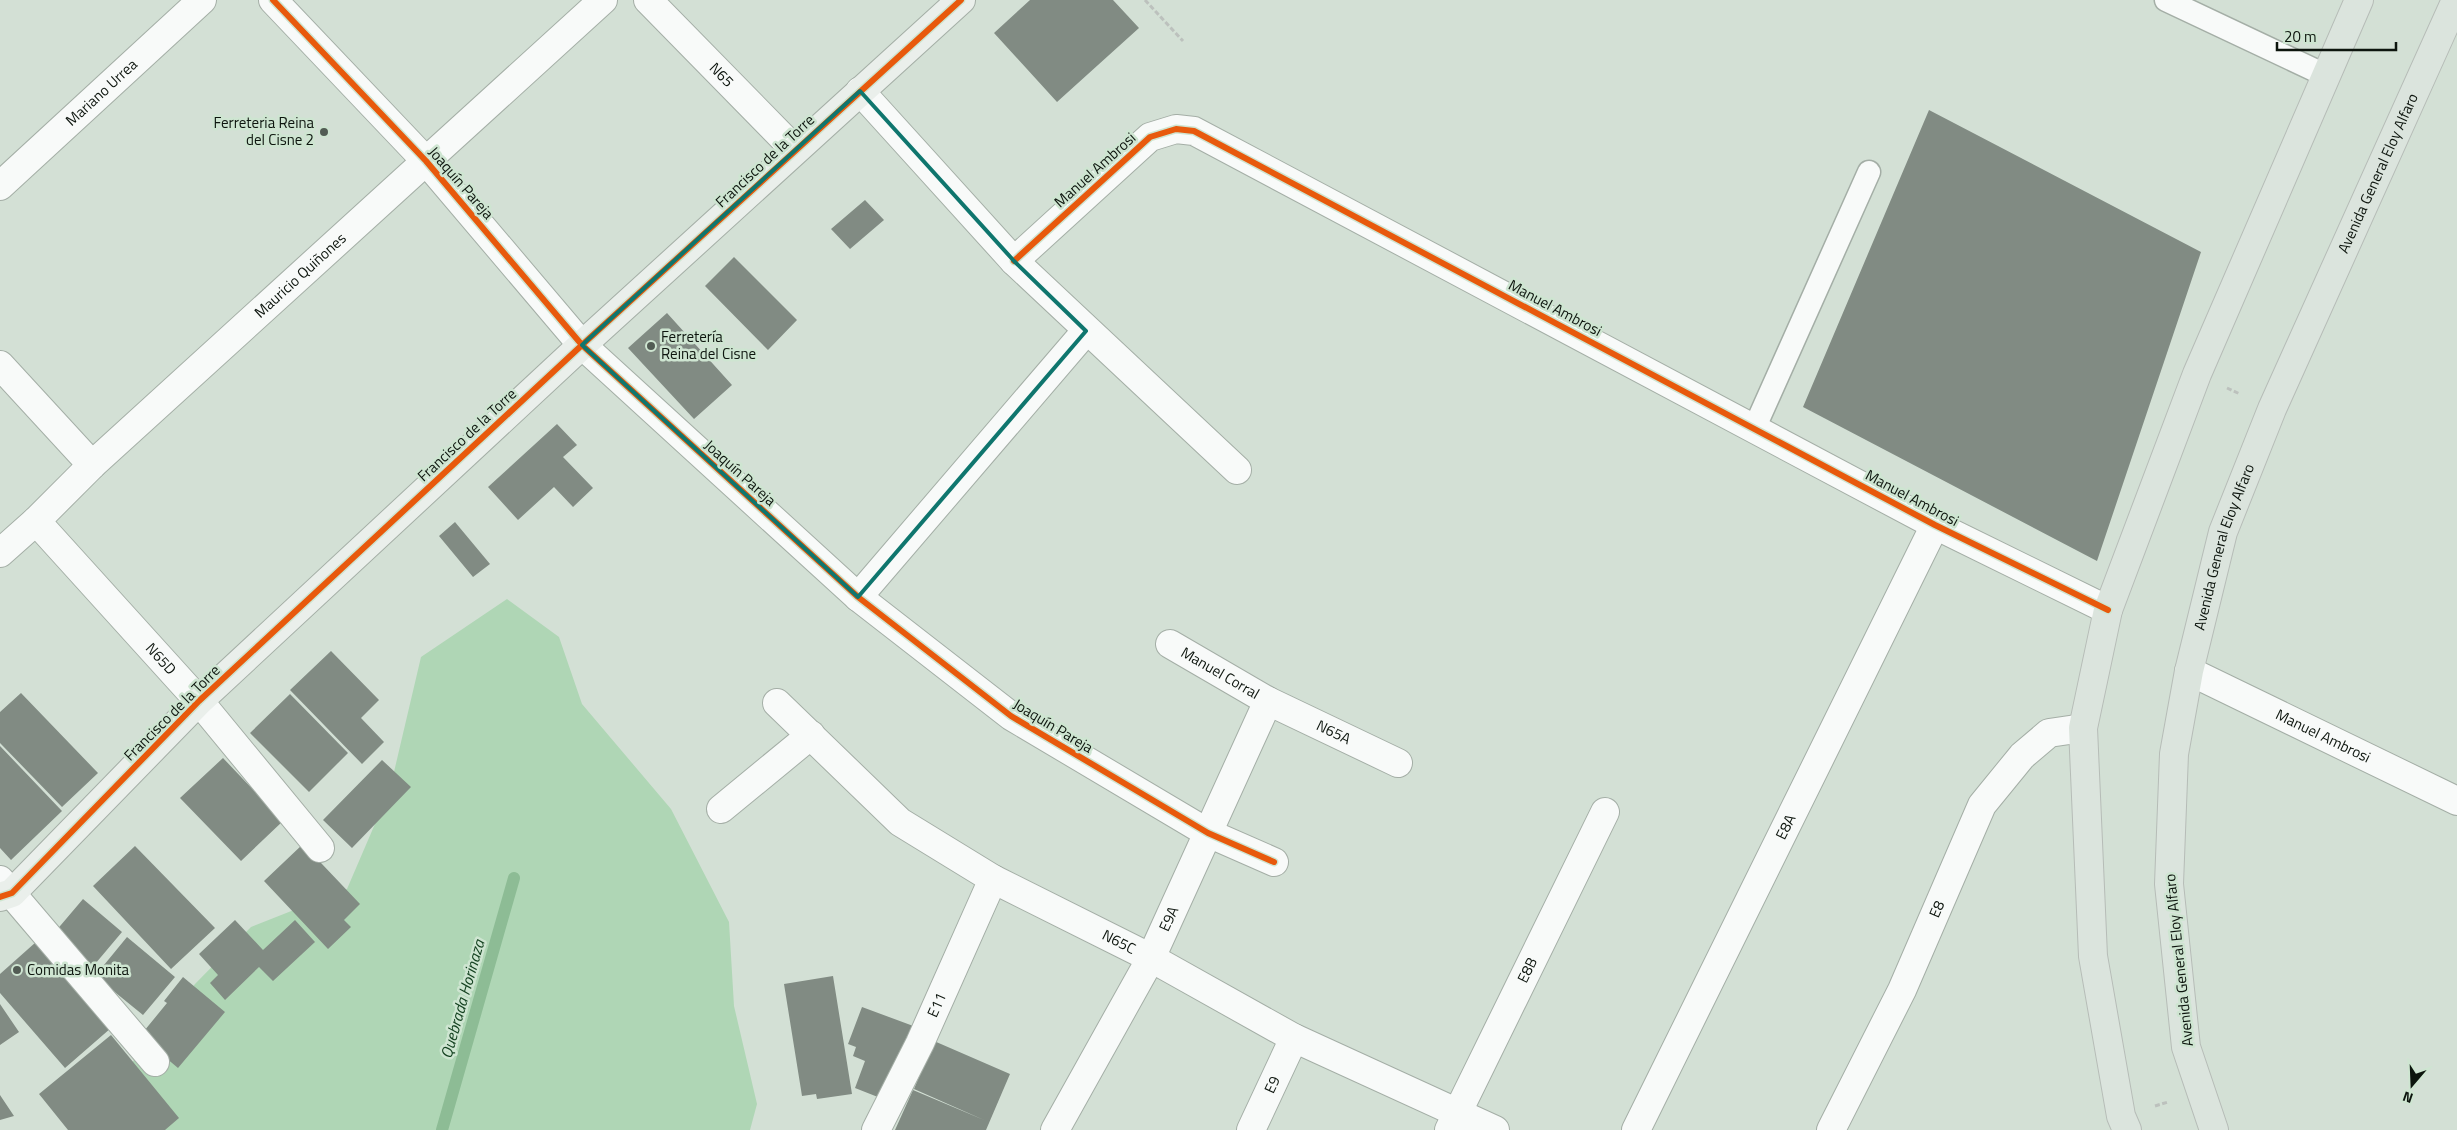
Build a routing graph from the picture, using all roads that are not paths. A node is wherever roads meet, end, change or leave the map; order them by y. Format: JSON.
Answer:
{"nodes":[{"id":1,"x":202,"y":0,"type":"edge"},
{"id":2,"x":274,"y":0,"type":"edge"},
{"id":3,"x":602,"y":0,"type":"edge"},
{"id":4,"x":648,"y":0,"type":"edge"},
{"id":5,"x":961,"y":0,"type":"edge"},
{"id":6,"x":2166,"y":0,"type":"edge"},
{"id":7,"x":2359,"y":0,"type":"edge"},
{"id":8,"x":2456,"y":0,"type":"edge"},
{"id":9,"x":2325,"y":75,"type":"junction"},
{"id":10,"x":860,"y":90,"type":"junction"},
{"id":11,"x":795,"y":150,"type":"junction"},
{"id":12,"x":426,"y":161,"type":"junction"},
{"id":13,"x":1869,"y":172,"type":"dead end"},
{"id":14,"x":0,"y":186,"type":"edge"},
{"id":15,"x":1014,"y":260,"type":"junction"},
{"id":16,"x":1086,"y":331,"type":"junction"},
{"id":17,"x":582,"y":346,"type":"junction"},
{"id":18,"x":0,"y":365,"type":"edge"},
{"id":19,"x":1754,"y":428,"type":"junction"},
{"id":20,"x":92,"y":465,"type":"junction"},
{"id":21,"x":1236,"y":470,"type":"dead end"},
{"id":22,"x":36,"y":521,"type":"junction"},
{"id":23,"x":1935,"y":525,"type":"junction"},
{"id":24,"x":0,"y":553,"type":"edge"},
{"id":25,"x":858,"y":597,"type":"junction"},
{"id":26,"x":2108,"y":610,"type":"junction"},
{"id":27,"x":1170,"y":644,"type":"dead end"},
{"id":28,"x":2189,"y":671,"type":"junction"},
{"id":29,"x":199,"y":701,"type":"junction"},
{"id":30,"x":1268,"y":701,"type":"junction"},
{"id":31,"x":777,"y":703,"type":"dead end"},
{"id":32,"x":2082,"y":728,"type":"junction"},
{"id":33,"x":811,"y":735,"type":"junction"},
{"id":34,"x":1398,"y":763,"type":"dead end"},
{"id":35,"x":2457,"y":801,"type":"edge"},
{"id":36,"x":721,"y":809,"type":"dead end"},
{"id":37,"x":1606,"y":812,"type":"dead end"},
{"id":38,"x":1208,"y":833,"type":"junction"},
{"id":39,"x":320,"y":848,"type":"dead end"},
{"id":40,"x":1274,"y":862,"type":"dead end"},
{"id":41,"x":993,"y":879,"type":"junction"},
{"id":42,"x":4,"y":890,"type":"edge"},
{"id":43,"x":1151,"y":958,"type":"junction"},
{"id":44,"x":1294,"y":1038,"type":"junction"},
{"id":45,"x":155,"y":1062,"type":"dead end"},
{"id":46,"x":1454,"y":1121,"type":"edge"},
{"id":47,"x":2124,"y":1123,"type":"edge"},
{"id":48,"x":876,"y":1130,"type":"edge"},
{"id":49,"x":1055,"y":1130,"type":"edge"},
{"id":50,"x":1251,"y":1130,"type":"edge"},
{"id":51,"x":1496,"y":1130,"type":"edge"},
{"id":52,"x":1636,"y":1130,"type":"edge"},
{"id":53,"x":1831,"y":1130,"type":"edge"},
{"id":54,"x":2214,"y":1130,"type":"edge"}],
"edges":[{"from":1,"to":14,"type":"street","name":"Mariano Urrea"},
{"from":2,"to":12,"type":"street","name":"Joaquín Pareja"},
{"from":3,"to":12,"type":"street","name":"Mauricio Quiñones"},
{"from":4,"to":11,"type":"street","name":"N65"},
{"from":5,"to":10,"type":"street","name":"Francisco de la Torre"},
{"from":6,"to":9,"type":"lane"},
{"from":7,"to":9,"type":"main road"},
{"from":8,"to":28,"type":"main road","name":"Avenida General Eloy Alfaro"},
{"from":9,"to":26,"type":"main road"},
{"from":10,"to":11,"type":"street","name":"Francisco de la Torre"},
{"from":10,"to":15,"type":"street"},
{"from":11,"to":17,"type":"street","name":"Francisco de la Torre"},
{"from":12,"to":17,"type":"street","name":"Joaquín Pareja"},
{"from":12,"to":20,"type":"street","name":"Mauricio Quiñones"},
{"from":13,"to":19,"type":"lane"},
{"from":15,"to":16,"type":"street"},
{"from":15,"to":19,"type":"street","name":"Manuel Ambrosi"},
{"from":16,"to":21,"type":"street"},
{"from":16,"to":25,"type":"street"},
{"from":17,"to":25,"type":"street","name":"Joaquín Pareja"},
{"from":17,"to":29,"type":"street","name":"Francisco de la Torre"},
{"from":18,"to":20,"type":"street"},
{"from":19,"to":23,"type":"street","name":"Manuel Ambrosi"},
{"from":20,"to":22,"type":"street","name":"Mauricio Quiñones"},
{"from":22,"to":24,"type":"street","name":"Mauricio Quiñones"},
{"from":22,"to":29,"type":"street","name":"N65D"},
{"from":23,"to":26,"type":"street","name":"Manuel Ambrosi"},
{"from":23,"to":52,"type":"street","name":"E8A"},
{"from":25,"to":38,"type":"street","name":"Joaquín Pareja"},
{"from":26,"to":32,"type":"main road"},
{"from":27,"to":30,"type":"street","name":"Manuel Corral"},
{"from":28,"to":35,"type":"street","name":"Manuel Ambrosi"},
{"from":28,"to":54,"type":"main road","name":"Avenida General Eloy Alfaro"},
{"from":29,"to":39,"type":"street","name":"N65D"},
{"from":29,"to":42,"type":"street","name":"Francisco de la Torre"},
{"from":30,"to":34,"type":"street","name":"N65A"},
{"from":30,"to":38,"type":"street","name":"E9A"},
{"from":31,"to":33,"type":"street","name":"N65C"},
{"from":32,"to":47,"type":"main road"},
{"from":32,"to":53,"type":"street","name":"E8"},
{"from":33,"to":36,"type":"street"},
{"from":33,"to":41,"type":"street","name":"N65C"},
{"from":37,"to":46,"type":"street","name":"E8B"},
{"from":38,"to":40,"type":"street","name":"Joaquín Pareja"},
{"from":38,"to":43,"type":"street","name":"E9A"},
{"from":41,"to":43,"type":"street","name":"N65C"},
{"from":41,"to":48,"type":"street","name":"E11"},
{"from":42,"to":45,"type":"street"},
{"from":43,"to":44,"type":"street","name":"N65C"},
{"from":43,"to":49,"type":"street","name":"E9A"},
{"from":44,"to":46,"type":"street","name":"N65C"},
{"from":44,"to":50,"type":"street","name":"E9"},
{"from":46,"to":51,"type":"street","name":"N65C"}]}
